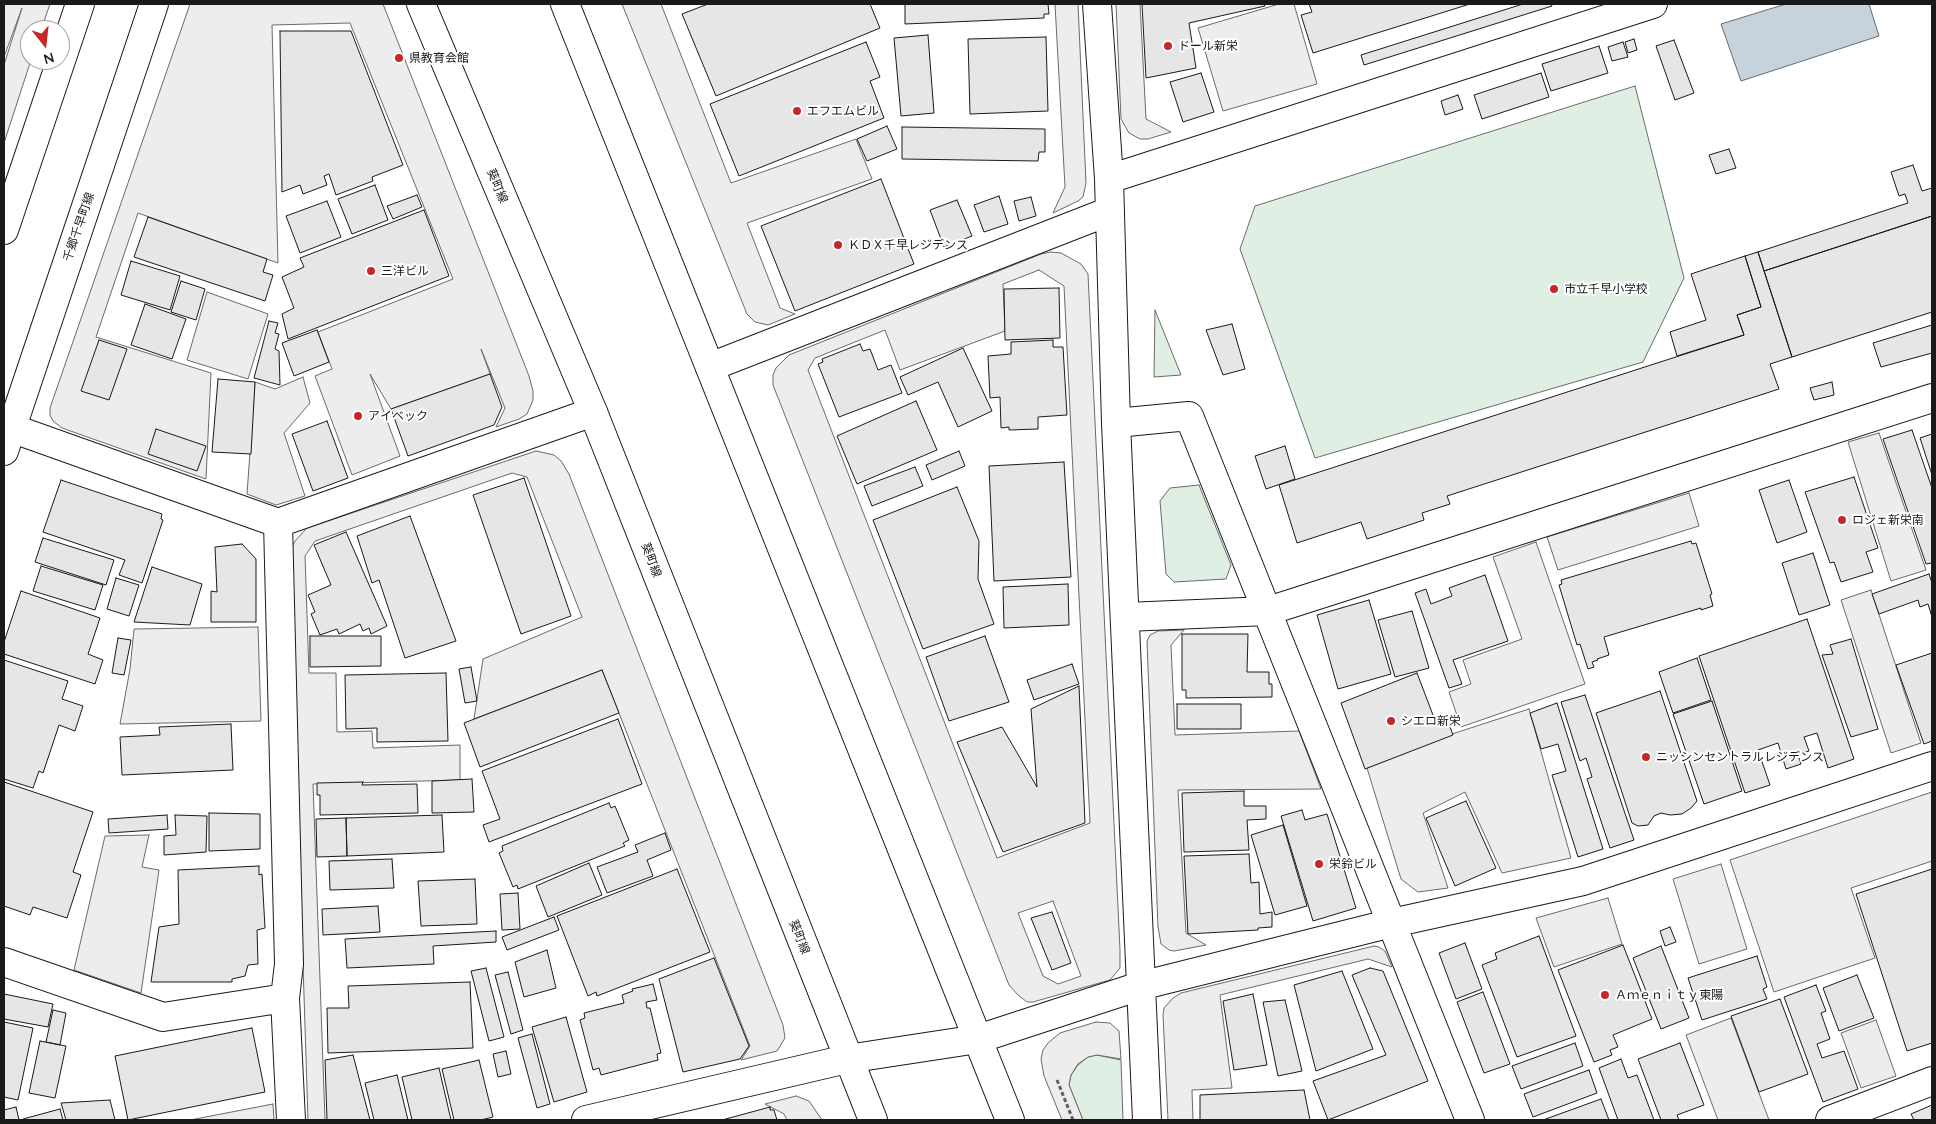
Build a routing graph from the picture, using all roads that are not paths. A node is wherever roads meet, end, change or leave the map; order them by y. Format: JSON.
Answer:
{"nodes":[{"id":1,"x":80,"y":4,"type":"edge"},
{"id":2,"x":154,"y":4,"type":"edge"},
{"id":3,"x":421,"y":4,"type":"edge"},
{"id":4,"x":565,"y":4,"type":"edge"},
{"id":5,"x":1097,"y":4,"type":"edge"},
{"id":6,"x":1653,"y":4,"type":"edge"},
{"id":7,"x":1109,"y":179,"type":"junction"},
{"id":8,"x":1110,"y":211,"type":"junction"},
{"id":9,"x":4,"y":230,"type":"edge"},
{"id":10,"x":710,"y":367,"type":"junction"},
{"id":11,"x":1932,"y":398,"type":"edge"},
{"id":12,"x":593,"y":412,"type":"junction"},
{"id":13,"x":1116,"y":423,"type":"junction"},
{"id":14,"x":8,"y":440,"type":"edge"},
{"id":15,"x":278,"y":523,"type":"junction"},
{"id":16,"x":1268,"y":611,"type":"junction"},
{"id":17,"x":1126,"y":616,"type":"junction"},
{"id":18,"x":1932,"y":766,"type":"edge"},
{"id":19,"x":1392,"y":924,"type":"junction"},
{"id":20,"x":4,"y":962,"type":"edge"},
{"id":21,"x":1140,"y":986,"type":"junction"},
{"id":22,"x":285,"y":998,"type":"junction"},
{"id":23,"x":978,"y":1039,"type":"junction"},
{"id":24,"x":847,"y":1059,"type":"junction"},
{"id":25,"x":1932,"y":1081,"type":"edge"},
{"id":26,"x":290,"y":1120,"type":"edge"},
{"id":27,"x":586,"y":1120,"type":"edge"},
{"id":28,"x":873,"y":1120,"type":"edge"},
{"id":29,"x":1010,"y":1120,"type":"edge"},
{"id":30,"x":1147,"y":1120,"type":"edge"},
{"id":31,"x":1470,"y":1120,"type":"edge"},
{"id":32,"x":1830,"y":1120,"type":"edge"}],
"edges":[{"from":1,"to":9,"type":"street"},
{"from":2,"to":14,"type":"street","name":"千郷千早町線"},
{"from":3,"to":12,"type":"street","name":"葵町線"},
{"from":4,"to":10,"type":"street"},
{"from":5,"to":7,"type":"street"},
{"from":6,"to":7,"type":"street"},
{"from":7,"to":8,"type":"street"},
{"from":8,"to":10,"type":"street"},
{"from":8,"to":13,"type":"street"},
{"from":10,"to":23,"type":"street"},
{"from":11,"to":16,"type":"street"},
{"from":12,"to":15,"type":"street"},
{"from":12,"to":24,"type":"street","name":"葵町線"},
{"from":13,"to":16,"type":"street"},
{"from":13,"to":17,"type":"street"},
{"from":14,"to":15,"type":"street"},
{"from":15,"to":22,"type":"street"},
{"from":16,"to":17,"type":"street"},
{"from":16,"to":19,"type":"street"},
{"from":17,"to":21,"type":"street"},
{"from":18,"to":19,"type":"street"},
{"from":19,"to":21,"type":"street"},
{"from":19,"to":31,"type":"street"},
{"from":20,"to":22,"type":"street"},
{"from":21,"to":23,"type":"street"},
{"from":21,"to":30,"type":"street"},
{"from":22,"to":26,"type":"street"},
{"from":23,"to":24,"type":"street"},
{"from":23,"to":29,"type":"street"},
{"from":24,"to":27,"type":"street"},
{"from":24,"to":28,"type":"street","name":"葵町線"},
{"from":25,"to":32,"type":"street"}]}
